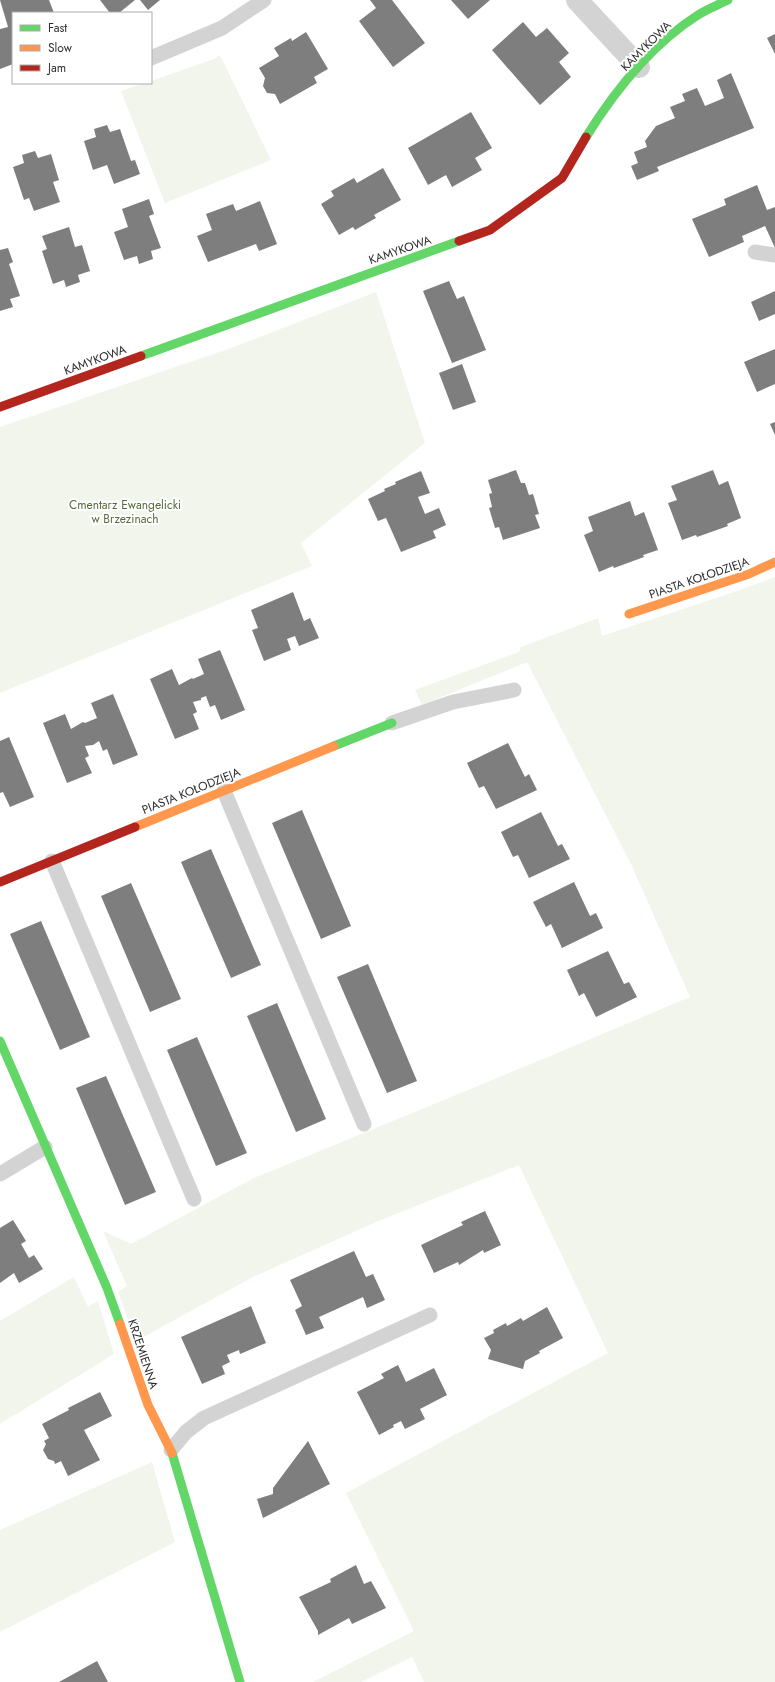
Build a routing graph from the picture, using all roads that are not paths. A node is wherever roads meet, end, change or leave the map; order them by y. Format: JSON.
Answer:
{"nodes":[{"id":1,"x":264,"y":0,"type":"edge"},
{"id":2,"x":577,"y":0,"type":"edge"},
{"id":3,"x":728,"y":0,"type":"edge"},
{"id":4,"x":152,"y":58,"type":"edge"},
{"id":5,"x":639,"y":67,"type":"junction"},
{"id":6,"x":755,"y":252,"type":"dead end"},
{"id":7,"x":775,"y":255,"type":"edge"},
{"id":8,"x":0,"y":406,"type":"edge"},
{"id":9,"x":775,"y":562,"type":"edge"},
{"id":10,"x":629,"y":614,"type":"dead end"},
{"id":11,"x":514,"y":690,"type":"dead end"},
{"id":12,"x":392,"y":723,"type":"joint"},
{"id":13,"x":224,"y":791,"type":"junction"},
{"id":14,"x":52,"y":861,"type":"junction"},
{"id":15,"x":0,"y":882,"type":"edge"},
{"id":16,"x":0,"y":1041,"type":"edge"},
{"id":17,"x":364,"y":1124,"type":"dead end"},
{"id":18,"x":45,"y":1147,"type":"junction"},
{"id":19,"x":0,"y":1174,"type":"edge"},
{"id":20,"x":194,"y":1199,"type":"dead end"},
{"id":21,"x":430,"y":1315,"type":"dead end"},
{"id":22,"x":171,"y":1450,"type":"junction"},
{"id":23,"x":240,"y":1682,"type":"edge"}],
"edges":[{"from":1,"to":4,"type":"lane"},
{"from":2,"to":5,"type":"street"},
{"from":3,"to":5,"type":"street","name":"KAMYKOWA"},
{"from":5,"to":8,"type":"street","name":"KAMYKOWA"},
{"from":6,"to":7,"type":"lane"},
{"from":9,"to":10,"type":"street","name":"PIASTA KOŁODZIEJA"},
{"from":11,"to":12,"type":"lane"},
{"from":12,"to":13,"type":"street","name":"PIASTA KOŁODZIEJA"},
{"from":13,"to":14,"type":"street","name":"PIASTA KOŁODZIEJA"},
{"from":13,"to":17,"type":"lane"},
{"from":14,"to":15,"type":"street","name":"PIASTA KOŁODZIEJA"},
{"from":14,"to":20,"type":"lane"},
{"from":16,"to":18,"type":"street","name":"KRZEMIENNA"},
{"from":18,"to":19,"type":"lane"},
{"from":18,"to":22,"type":"street","name":"KRZEMIENNA"},
{"from":21,"to":22,"type":"lane"},
{"from":22,"to":23,"type":"street","name":"KRZEMIENNA"}]}
